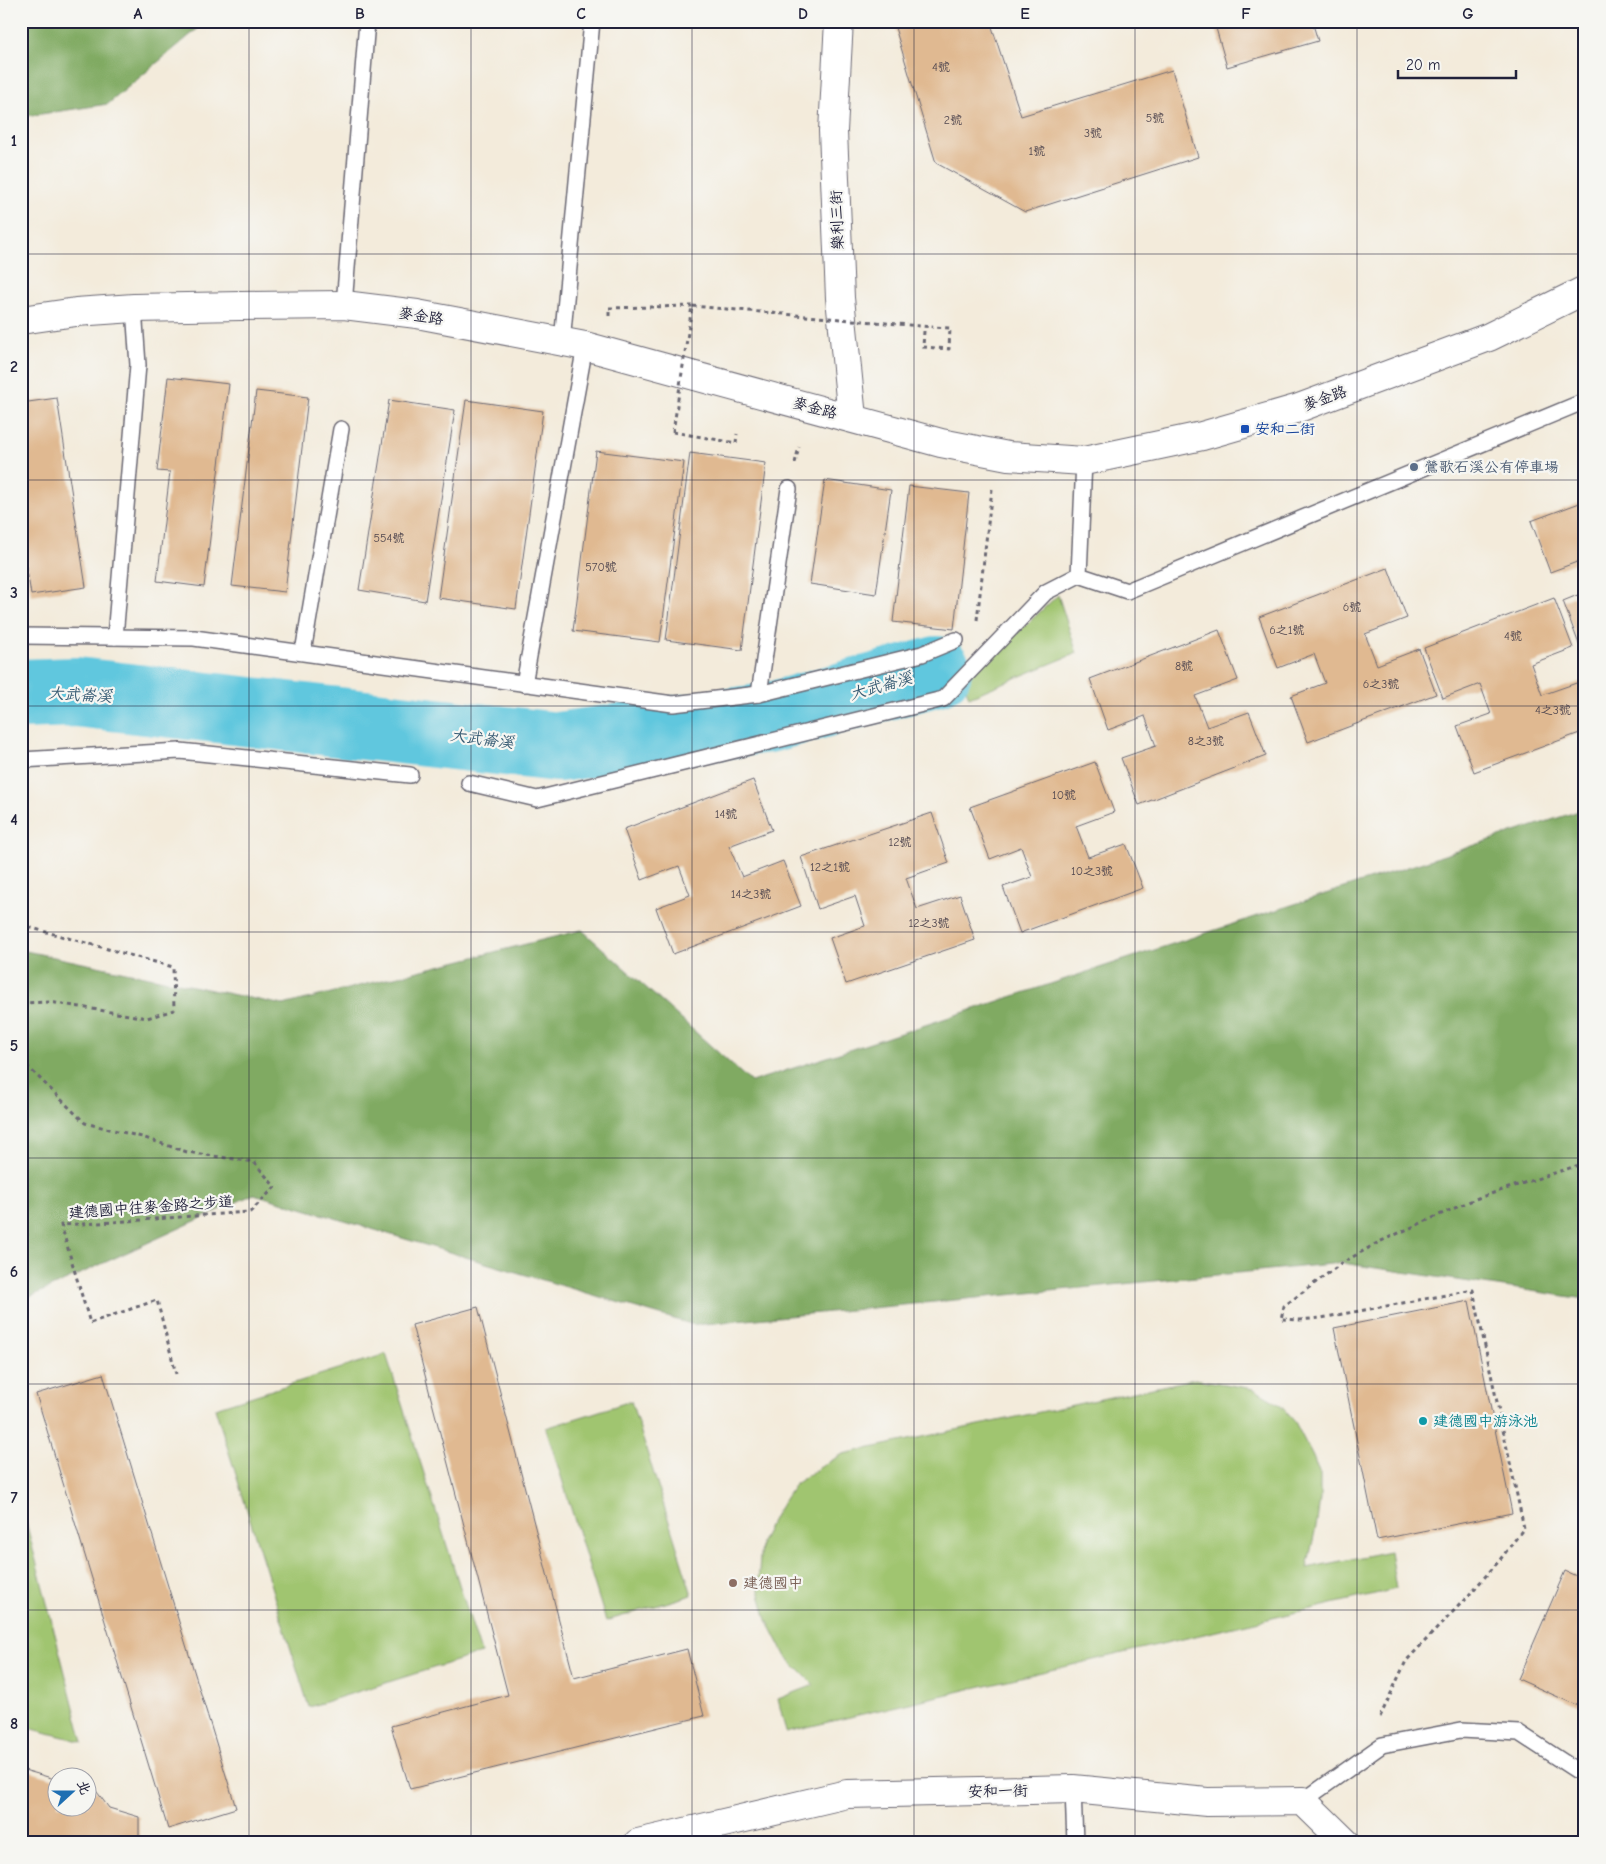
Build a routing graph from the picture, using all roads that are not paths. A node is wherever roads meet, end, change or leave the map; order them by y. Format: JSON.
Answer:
{"nodes":[{"id":1,"x":367,"y":21,"type":"edge"},
{"id":2,"x":592,"y":21,"type":"edge"},
{"id":3,"x":839,"y":21,"type":"edge"},
{"id":4,"x":1585,"y":290,"type":"edge"},
{"id":5,"x":344,"y":305,"type":"junction"},
{"id":6,"x":134,"y":308,"type":"junction"},
{"id":7,"x":21,"y":320,"type":"edge"},
{"id":8,"x":573,"y":344,"type":"junction"},
{"id":9,"x":1585,"y":401,"type":"edge"},
{"id":10,"x":852,"y":418,"type":"junction"},
{"id":11,"x":341,"y":429,"type":"dead end"},
{"id":12,"x":1084,"y":461,"type":"junction"},
{"id":13,"x":789,"y":489,"type":"dead end"},
{"id":14,"x":1078,"y":575,"type":"junction"},
{"id":15,"x":21,"y":636,"type":"edge"},
{"id":16,"x":115,"y":637,"type":"junction"},
{"id":17,"x":956,"y":640,"type":"road end"},
{"id":18,"x":303,"y":652,"type":"junction"},
{"id":19,"x":524,"y":684,"type":"junction"},
{"id":20,"x":759,"y":694,"type":"junction"},
{"id":21,"x":21,"y":760,"type":"edge"},
{"id":22,"x":410,"y":775,"type":"dead end"},
{"id":23,"x":469,"y":783,"type":"dead end"},
{"id":24,"x":1585,"y":1776,"type":"edge"},
{"id":25,"x":1074,"y":1789,"type":"junction"},
{"id":26,"x":1303,"y":1801,"type":"junction"},
{"id":27,"x":638,"y":1843,"type":"edge"},
{"id":28,"x":1075,"y":1843,"type":"edge"},
{"id":29,"x":1346,"y":1843,"type":"edge"}],
"edges":[{"from":1,"to":5,"type":"lane"},
{"from":2,"to":8,"type":"lane"},
{"from":3,"to":10,"type":"street","name":"樂利三街"},
{"from":4,"to":12,"type":"street","name":"麥金路"},
{"from":5,"to":6,"type":"street","name":"麥金路"},
{"from":5,"to":8,"type":"street","name":"麥金路"},
{"from":6,"to":7,"type":"street","name":"麥金路"},
{"from":6,"to":16,"type":"lane"},
{"from":8,"to":10,"type":"street","name":"麥金路"},
{"from":8,"to":19,"type":"lane"},
{"from":9,"to":14,"type":"lane"},
{"from":10,"to":12,"type":"street","name":"麥金路"},
{"from":11,"to":18,"type":"lane"},
{"from":12,"to":14,"type":"lane"},
{"from":13,"to":20,"type":"lane"},
{"from":14,"to":23,"type":"lane"},
{"from":15,"to":16,"type":"lane"},
{"from":16,"to":18,"type":"lane"},
{"from":17,"to":20,"type":"lane"},
{"from":18,"to":19,"type":"lane"},
{"from":19,"to":20,"type":"lane"},
{"from":21,"to":22,"type":"lane"},
{"from":24,"to":26,"type":"lane"},
{"from":25,"to":26,"type":"street","name":"安和一街"},
{"from":25,"to":27,"type":"street","name":"安和一街"},
{"from":25,"to":28,"type":"lane"},
{"from":26,"to":29,"type":"street"}]}
